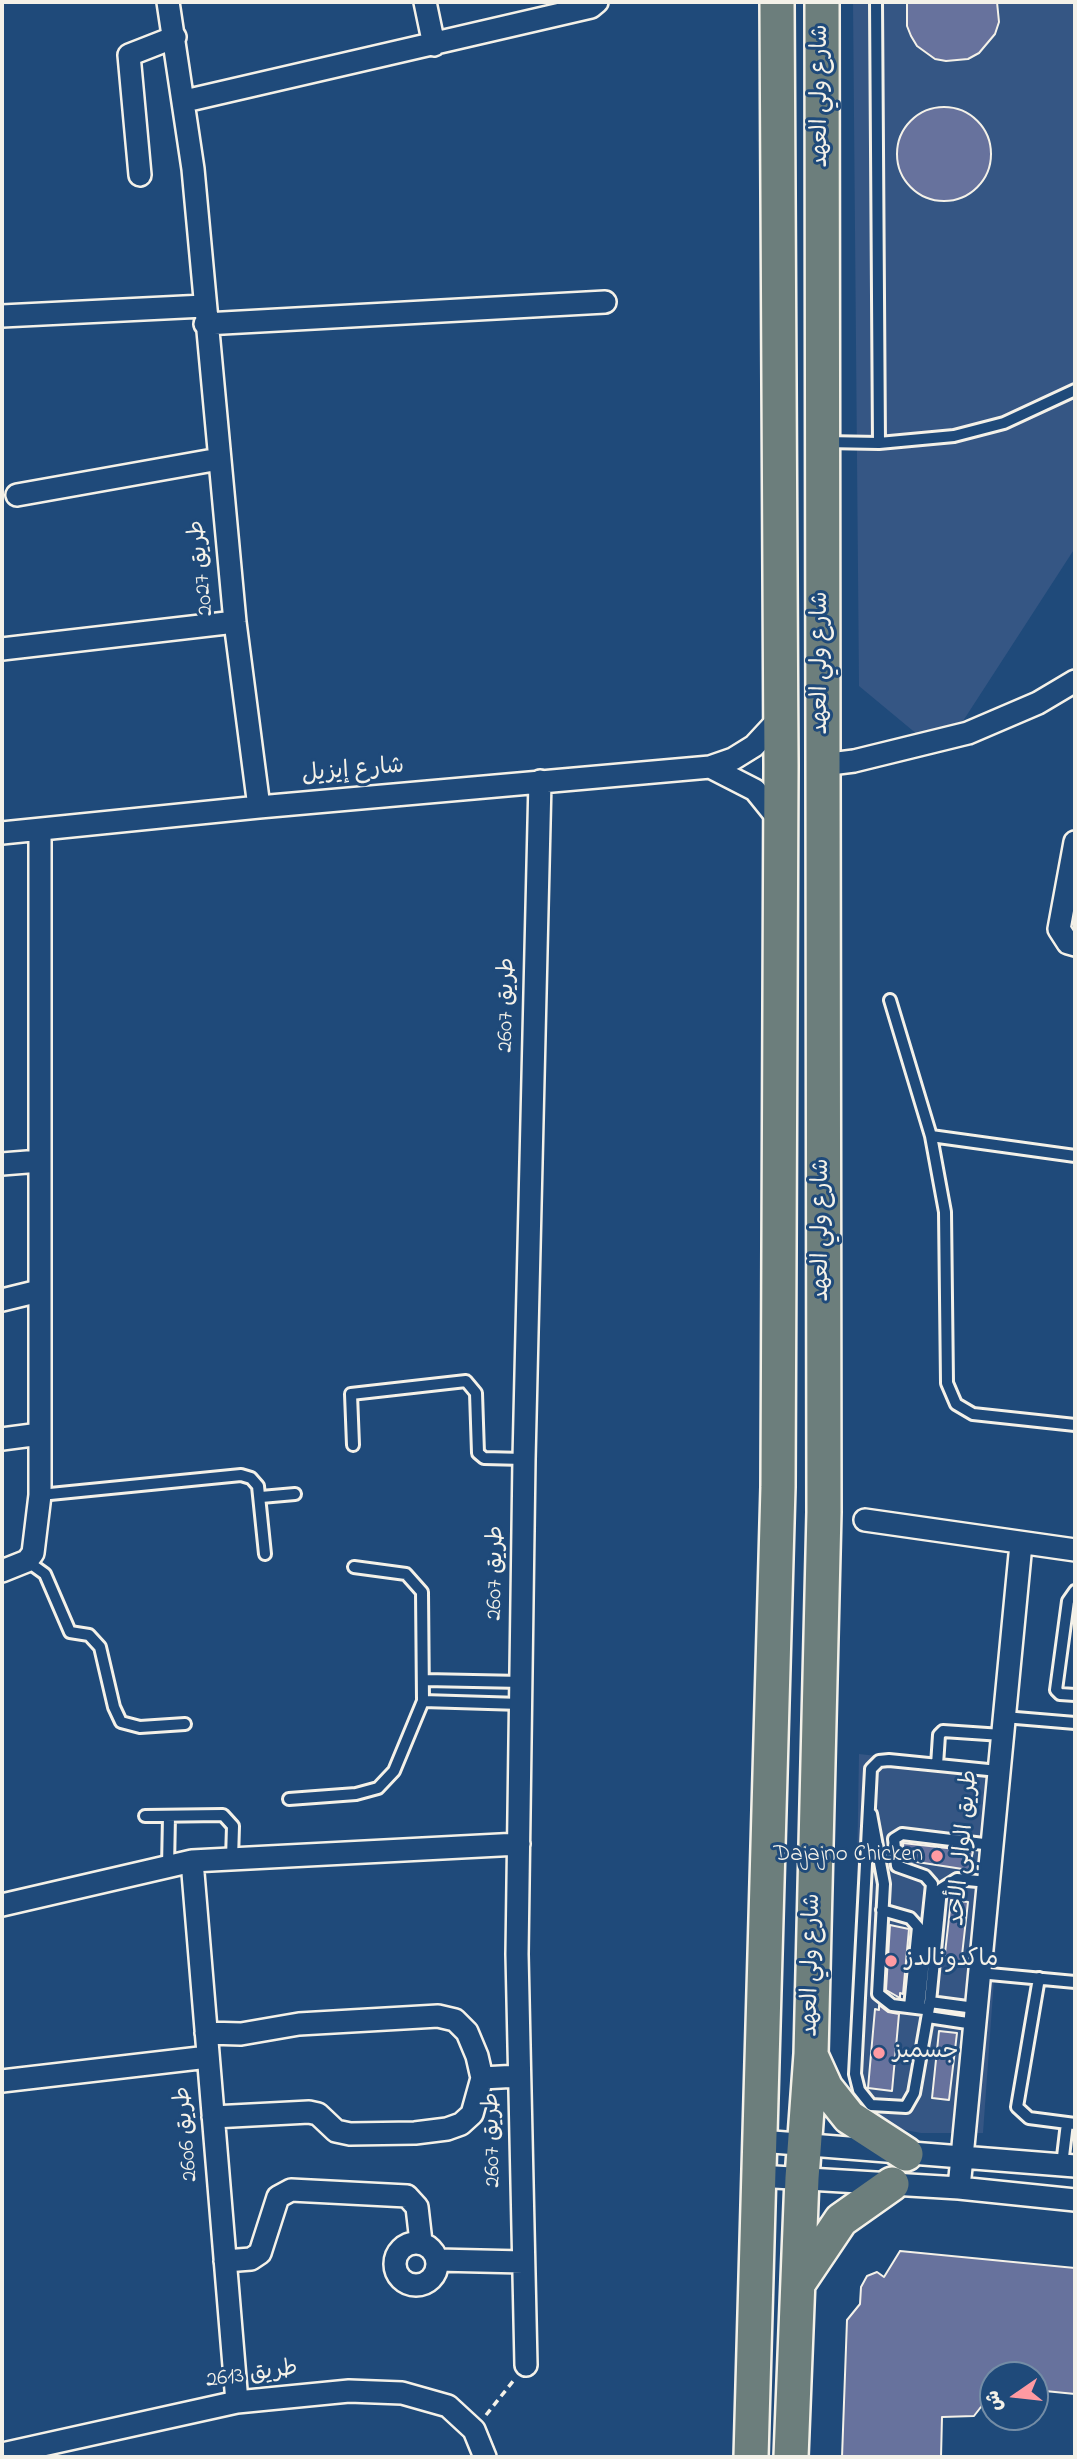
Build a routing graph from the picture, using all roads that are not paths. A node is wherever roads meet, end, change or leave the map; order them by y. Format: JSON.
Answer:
{"nodes":[{"id":1,"x":168,"y":2,"type":"edge"},
{"id":2,"x":425,"y":2,"type":"edge"},
{"id":3,"x":597,"y":2,"type":"edge"},
{"id":4,"x":777,"y":2,"type":"edge"},
{"id":5,"x":822,"y":2,"type":"edge"},
{"id":6,"x":876,"y":2,"type":"edge"},
{"id":7,"x":175,"y":37,"type":"junction"},
{"id":8,"x":434,"y":45,"type":"junction"},
{"id":9,"x":185,"y":101,"type":"junction"},
{"id":10,"x":141,"y":175,"type":"dead end"},
{"id":11,"x":605,"y":302,"type":"dead end"},
{"id":12,"x":204,"y":315,"type":"junction"},
{"id":13,"x":2,"y":316,"type":"edge"},
{"id":14,"x":1075,"y":390,"type":"edge"},
{"id":15,"x":822,"y":442,"type":"junction"},
{"id":16,"x":879,"y":443,"type":"junction"},
{"id":17,"x":219,"y":459,"type":"junction"},
{"id":18,"x":17,"y":495,"type":"dead end"},
{"id":19,"x":235,"y":622,"type":"junction"},
{"id":20,"x":2,"y":649,"type":"edge"},
{"id":21,"x":1075,"y":681,"type":"edge"},
{"id":22,"x":779,"y":718,"type":"junction"},
{"id":23,"x":781,"y":765,"type":"junction"},
{"id":24,"x":822,"y":765,"type":"junction"},
{"id":25,"x":710,"y":767,"type":"junction"},
{"id":26,"x":540,"y":781,"type":"junction"},
{"id":27,"x":259,"y":807,"type":"junction"},
{"id":28,"x":780,"y":821,"type":"junction"},
{"id":29,"x":40,"y":831,"type":"junction"},
{"id":30,"x":2,"y":834,"type":"edge"},
{"id":31,"x":1075,"y":842,"type":"edge"},
{"id":32,"x":1075,"y":945,"type":"edge"},
{"id":33,"x":890,"y":1000,"type":"dead end"},
{"id":34,"x":930,"y":1136,"type":"junction"},
{"id":35,"x":1075,"y":1156,"type":"edge"},
{"id":36,"x":40,"y":1161,"type":"junction"},
{"id":37,"x":2,"y":1164,"type":"edge"},
{"id":38,"x":39,"y":1292,"type":"junction"},
{"id":39,"x":2,"y":1300,"type":"edge"},
{"id":40,"x":1075,"y":1425,"type":"edge"},
{"id":41,"x":40,"y":1434,"type":"junction"},
{"id":42,"x":2,"y":1439,"type":"edge"},
{"id":43,"x":353,"y":1445,"type":"dead end"},
{"id":44,"x":524,"y":1459,"type":"junction"},
{"id":45,"x":295,"y":1494,"type":"dead end"},
{"id":46,"x":40,"y":1495,"type":"junction"},
{"id":47,"x":261,"y":1497,"type":"junction"},
{"id":48,"x":865,"y":1520,"type":"dead end"},
{"id":49,"x":1021,"y":1544,"type":"junction"},
{"id":50,"x":1075,"y":1550,"type":"edge"},
{"id":51,"x":265,"y":1554,"type":"dead end"},
{"id":52,"x":27,"y":1562,"type":"junction"},
{"id":53,"x":354,"y":1567,"type":"dead end"},
{"id":54,"x":2,"y":1571,"type":"edge"},
{"id":55,"x":1075,"y":1591,"type":"edge"},
{"id":56,"x":425,"y":1680,"type":"junction"},
{"id":57,"x":522,"y":1682,"type":"junction"},
{"id":58,"x":1075,"y":1695,"type":"edge"},
{"id":59,"x":423,"y":1701,"type":"junction"},
{"id":60,"x":521,"y":1704,"type":"junction"},
{"id":61,"x":1075,"y":1723,"type":"edge"},
{"id":62,"x":185,"y":1724,"type":"dead end"},
{"id":63,"x":1003,"y":1726,"type":"junction"},
{"id":64,"x":937,"y":1765,"type":"junction"},
{"id":65,"x":998,"y":1772,"type":"junction"},
{"id":66,"x":868,"y":1797,"type":"junction"},
{"id":67,"x":289,"y":1799,"type":"dead end"},
{"id":68,"x":169,"y":1815,"type":"junction"},
{"id":69,"x":145,"y":1816,"type":"dead end"},
{"id":70,"x":519,"y":1844,"type":"junction"},
{"id":71,"x":992,"y":1845,"type":"junction"},
{"id":72,"x":232,"y":1859,"type":"junction"},
{"id":73,"x":192,"y":1861,"type":"junction"},
{"id":74,"x":168,"y":1867,"type":"junction"},
{"id":75,"x":988,"y":1882,"type":"junction"},
{"id":76,"x":2,"y":1905,"type":"edge"},
{"id":77,"x":882,"y":1910,"type":"junction"},
{"id":78,"x":979,"y":1973,"type":"junction"},
{"id":79,"x":1039,"y":1978,"type":"junction"},
{"id":80,"x":1075,"y":1982,"type":"edge"},
{"id":81,"x":923,"y":2009,"type":"junction"},
{"id":82,"x":975,"y":2016,"type":"junction"},
{"id":83,"x":206,"y":2033,"type":"junction"},
{"id":84,"x":811,"y":2054,"type":"junction"},
{"id":85,"x":208,"y":2057,"type":"junction"},
{"id":86,"x":519,"y":2076,"type":"junction"},
{"id":87,"x":482,"y":2078,"type":"junction"},
{"id":88,"x":2,"y":2081,"type":"edge"},
{"id":89,"x":213,"y":2117,"type":"junction"},
{"id":90,"x":1071,"y":2123,"type":"edge"},
{"id":91,"x":781,"y":2143,"type":"junction"},
{"id":92,"x":905,"y":2154,"type":"junction"},
{"id":93,"x":960,"y":2157,"type":"junction"},
{"id":94,"x":1068,"y":2165,"type":"edge"},
{"id":95,"x":758,"y":2176,"type":"junction"},
{"id":96,"x":802,"y":2178,"type":"junction"},
{"id":97,"x":892,"y":2184,"type":"junction"},
{"id":98,"x":959,"y":2188,"type":"junction"},
{"id":99,"x":1075,"y":2200,"type":"edge"},
{"id":100,"x":421,"y":2242,"type":"junction"},
{"id":101,"x":225,"y":2260,"type":"junction"},
{"id":102,"x":438,"y":2260,"type":"junction"},
{"id":103,"x":523,"y":2262,"type":"junction"},
{"id":104,"x":798,"y":2283,"type":"junction"},
{"id":105,"x":526,"y":2365,"type":"road end"},
{"id":106,"x":237,"y":2402,"type":"junction"},
{"id":107,"x":2,"y":2454,"type":"edge"},
{"id":108,"x":485,"y":2457,"type":"edge"},
{"id":109,"x":751,"y":2457,"type":"edge"},
{"id":110,"x":791,"y":2457,"type":"edge"}],
"edges":[{"from":1,"to":7,"type":"street","name":"طريق 2027"},
{"from":2,"to":8,"type":"street"},
{"from":3,"to":8,"type":"street"},
{"from":4,"to":22,"type":"main road","name":"شارع ولي العهد"},
{"from":5,"to":15,"type":"main road","name":"شارع ولي العهد"},
{"from":6,"to":16,"type":"lane"},
{"from":7,"to":9,"type":"street","name":"طريق 2027"},
{"from":7,"to":10,"type":"street"},
{"from":8,"to":9,"type":"street"},
{"from":9,"to":12,"type":"street","name":"طريق 2027"},
{"from":11,"to":12,"type":"street"},
{"from":12,"to":13,"type":"street"},
{"from":12,"to":17,"type":"street","name":"طريق 2027"},
{"from":14,"to":16,"type":"lane"},
{"from":15,"to":16,"type":"lane"},
{"from":15,"to":24,"type":"main road","name":"شارع ولي العهد"},
{"from":17,"to":18,"type":"street"},
{"from":17,"to":19,"type":"street","name":"طريق 2027"},
{"from":19,"to":20,"type":"street"},
{"from":19,"to":27,"type":"street","name":"طريق 2027"},
{"from":21,"to":24,"type":"street"},
{"from":22,"to":23,"type":"main road","name":"شارع ولي العهد"},
{"from":22,"to":25,"type":"street","name":"شارع إيزيل"},
{"from":23,"to":24,"type":"main road"},
{"from":23,"to":28,"type":"main road","name":"شارع ولي العهد"},
{"from":24,"to":84,"type":"main road","name":"شارع ولي العهد"},
{"from":25,"to":26,"type":"street","name":"شارع إيزيل"},
{"from":25,"to":28,"type":"street"},
{"from":26,"to":27,"type":"street","name":"شارع إيزيل"},
{"from":26,"to":44,"type":"street","name":"طريق 2607"},
{"from":27,"to":29,"type":"street","name":"شارع إيزيل"},
{"from":28,"to":91,"type":"main road","name":"شارع ولي العهد"},
{"from":29,"to":30,"type":"street","name":"شارع إيزيل"},
{"from":29,"to":36,"type":"street"},
{"from":31,"to":32,"type":"street"},
{"from":33,"to":34,"type":"lane"},
{"from":34,"to":35,"type":"lane"},
{"from":34,"to":40,"type":"lane"},
{"from":36,"to":37,"type":"street"},
{"from":36,"to":38,"type":"street"},
{"from":38,"to":39,"type":"street"},
{"from":38,"to":41,"type":"street"},
{"from":41,"to":42,"type":"street"},
{"from":41,"to":46,"type":"street"},
{"from":43,"to":44,"type":"lane"},
{"from":44,"to":57,"type":"street","name":"طريق 2607"},
{"from":45,"to":47,"type":"lane"},
{"from":46,"to":47,"type":"lane"},
{"from":46,"to":52,"type":"street"},
{"from":47,"to":51,"type":"lane"},
{"from":48,"to":49,"type":"street"},
{"from":49,"to":50,"type":"street"},
{"from":49,"to":63,"type":"street","name":"طريق الوالي الأحد"},
{"from":52,"to":54,"type":"street"},
{"from":52,"to":62,"type":"lane"},
{"from":53,"to":56,"type":"lane"},
{"from":55,"to":58,"type":"lane"},
{"from":56,"to":57,"type":"lane"},
{"from":56,"to":59,"type":"lane"},
{"from":57,"to":60,"type":"street","name":"طريق 2607"},
{"from":59,"to":60,"type":"lane"},
{"from":59,"to":67,"type":"lane"},
{"from":60,"to":70,"type":"street","name":"طريق 2607"},
{"from":61,"to":63,"type":"lane"},
{"from":63,"to":64,"type":"lane"},
{"from":63,"to":65,"type":"street","name":"طريق الوالي الأحد"},
{"from":64,"to":65,"type":"lane"},
{"from":64,"to":66,"type":"lane"},
{"from":65,"to":71,"type":"street","name":"طريق الوالي الأحد"},
{"from":66,"to":77,"type":"lane"},
{"from":66,"to":81,"type":"lane"},
{"from":68,"to":69,"type":"lane"},
{"from":68,"to":72,"type":"lane"},
{"from":68,"to":74,"type":"lane"},
{"from":70,"to":72,"type":"street"},
{"from":70,"to":86,"type":"street","name":"طريق 2607"},
{"from":71,"to":75,"type":"street","name":"طريق الوالي الأحد"},
{"from":71,"to":81,"type":"lane"},
{"from":72,"to":73,"type":"street"},
{"from":73,"to":74,"type":"street"},
{"from":73,"to":83,"type":"street","name":"طريق 2606"},
{"from":74,"to":76,"type":"street"},
{"from":75,"to":78,"type":"street","name":"طريق الوالي الأحد"},
{"from":75,"to":81,"type":"lane"},
{"from":77,"to":81,"type":"lane"},
{"from":77,"to":81,"type":"lane"},
{"from":78,"to":79,"type":"lane"},
{"from":78,"to":82,"type":"street","name":"طريق الوالي الأحد"},
{"from":79,"to":80,"type":"lane"},
{"from":79,"to":90,"type":"lane"},
{"from":81,"to":82,"type":"lane"},
{"from":81,"to":82,"type":"lane"},
{"from":82,"to":93,"type":"street","name":"طريق الوالي الأحد"},
{"from":83,"to":85,"type":"street","name":"طريق 2606"},
{"from":83,"to":87,"type":"street"},
{"from":84,"to":91,"type":"main road","name":"شارع ولي العهد"},
{"from":84,"to":92,"type":"main road"},
{"from":85,"to":88,"type":"street"},
{"from":85,"to":89,"type":"street","name":"طريق 2606"},
{"from":86,"to":87,"type":"street"},
{"from":86,"to":103,"type":"street","name":"طريق 2607"},
{"from":87,"to":89,"type":"street"},
{"from":89,"to":101,"type":"street","name":"طريق 2606"},
{"from":90,"to":94,"type":"lane"},
{"from":91,"to":92,"type":"street"},
{"from":91,"to":95,"type":"main road","name":"شارع ولي العهد"},
{"from":91,"to":96,"type":"main road"},
{"from":92,"to":93,"type":"street"},
{"from":93,"to":94,"type":"street"},
{"from":93,"to":98,"type":"street","name":"طريق الوالي الأحد"},
{"from":95,"to":96,"type":"street"},
{"from":95,"to":109,"type":"main road","name":"شارع ولي العهد"},
{"from":96,"to":97,"type":"street"},
{"from":96,"to":104,"type":"main road"},
{"from":97,"to":98,"type":"street"},
{"from":97,"to":104,"type":"main road"},
{"from":98,"to":99,"type":"street"},
{"from":100,"to":101,"type":"street"},
{"from":100,"to":102,"type":"street"},
{"from":100,"to":102,"type":"street"},
{"from":101,"to":106,"type":"street","name":"طريق 2606"},
{"from":102,"to":103,"type":"street"},
{"from":103,"to":105,"type":"street","name":"طريق 2607"},
{"from":104,"to":110,"type":"main road"},
{"from":106,"to":107,"type":"street","name":"طريق 2613"},
{"from":106,"to":108,"type":"street","name":"طريق 2613"}]}
